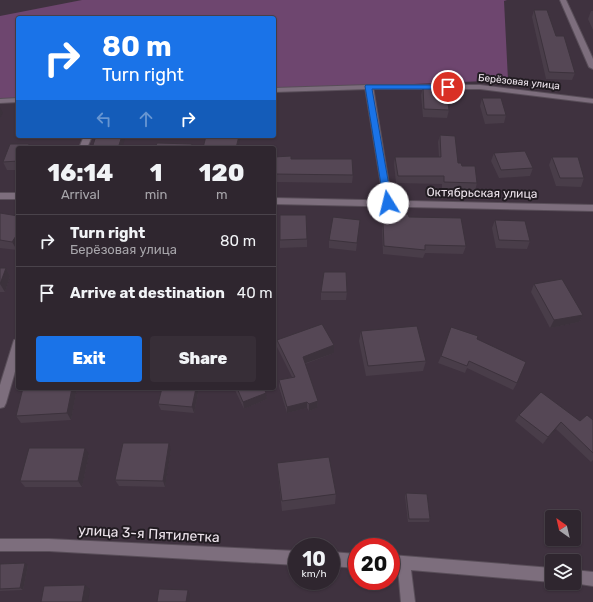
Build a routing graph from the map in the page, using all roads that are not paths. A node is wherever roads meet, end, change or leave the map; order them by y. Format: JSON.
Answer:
{"nodes":[{"id":1,"x":563,"y":0,"type":"edge"},
{"id":2,"x":593,"y":67,"type":"edge"},
{"id":3,"x":369,"y":86,"type":"junction"},
{"id":4,"x":276,"y":90,"type":"edge"},
{"id":5,"x":16,"y":100,"type":"edge"},
{"id":6,"x":0,"y":101,"type":"edge"},
{"id":7,"x":593,"y":101,"type":"edge"},
{"id":8,"x":0,"y":196,"type":"edge"},
{"id":9,"x":16,"y":196,"type":"edge"},
{"id":10,"x":276,"y":201,"type":"edge"},
{"id":11,"x":388,"y":203,"type":"junction"},
{"id":12,"x":593,"y":208,"type":"edge"},
{"id":13,"x":16,"y":350,"type":"edge"},
{"id":14,"x":0,"y":403,"type":"edge"},
{"id":15,"x":0,"y":545,"type":"edge"},
{"id":16,"x":288,"y":558,"type":"edge"},
{"id":17,"x":400,"y":563,"type":"edge"},
{"id":18,"x":400,"y":571,"type":"edge"},
{"id":19,"x":545,"y":574,"type":"edge"},
{"id":20,"x":581,"y":578,"type":"edge"},
{"id":21,"x":593,"y":579,"type":"edge"},
{"id":22,"x":408,"y":602,"type":"edge"}],
"edges":[{"from":1,"to":2,"type":"street"},
{"from":3,"to":4,"type":"street","name":"Берёзовая улица"},
{"from":3,"to":7,"type":"street","name":"Берёзовая улица"},
{"from":3,"to":11,"type":"street"},
{"from":5,"to":6,"type":"street"},
{"from":8,"to":9,"type":"street"},
{"from":10,"to":11,"type":"street","name":"Октябрьская улица"},
{"from":11,"to":12,"type":"street","name":"Октябрьская улица"},
{"from":13,"to":14,"type":"street"},
{"from":15,"to":16,"type":"street","name":"улица 3-я Пятилетка"},
{"from":17,"to":19,"type":"street"},
{"from":18,"to":22,"type":"street"},
{"from":20,"to":21,"type":"street"}]}
